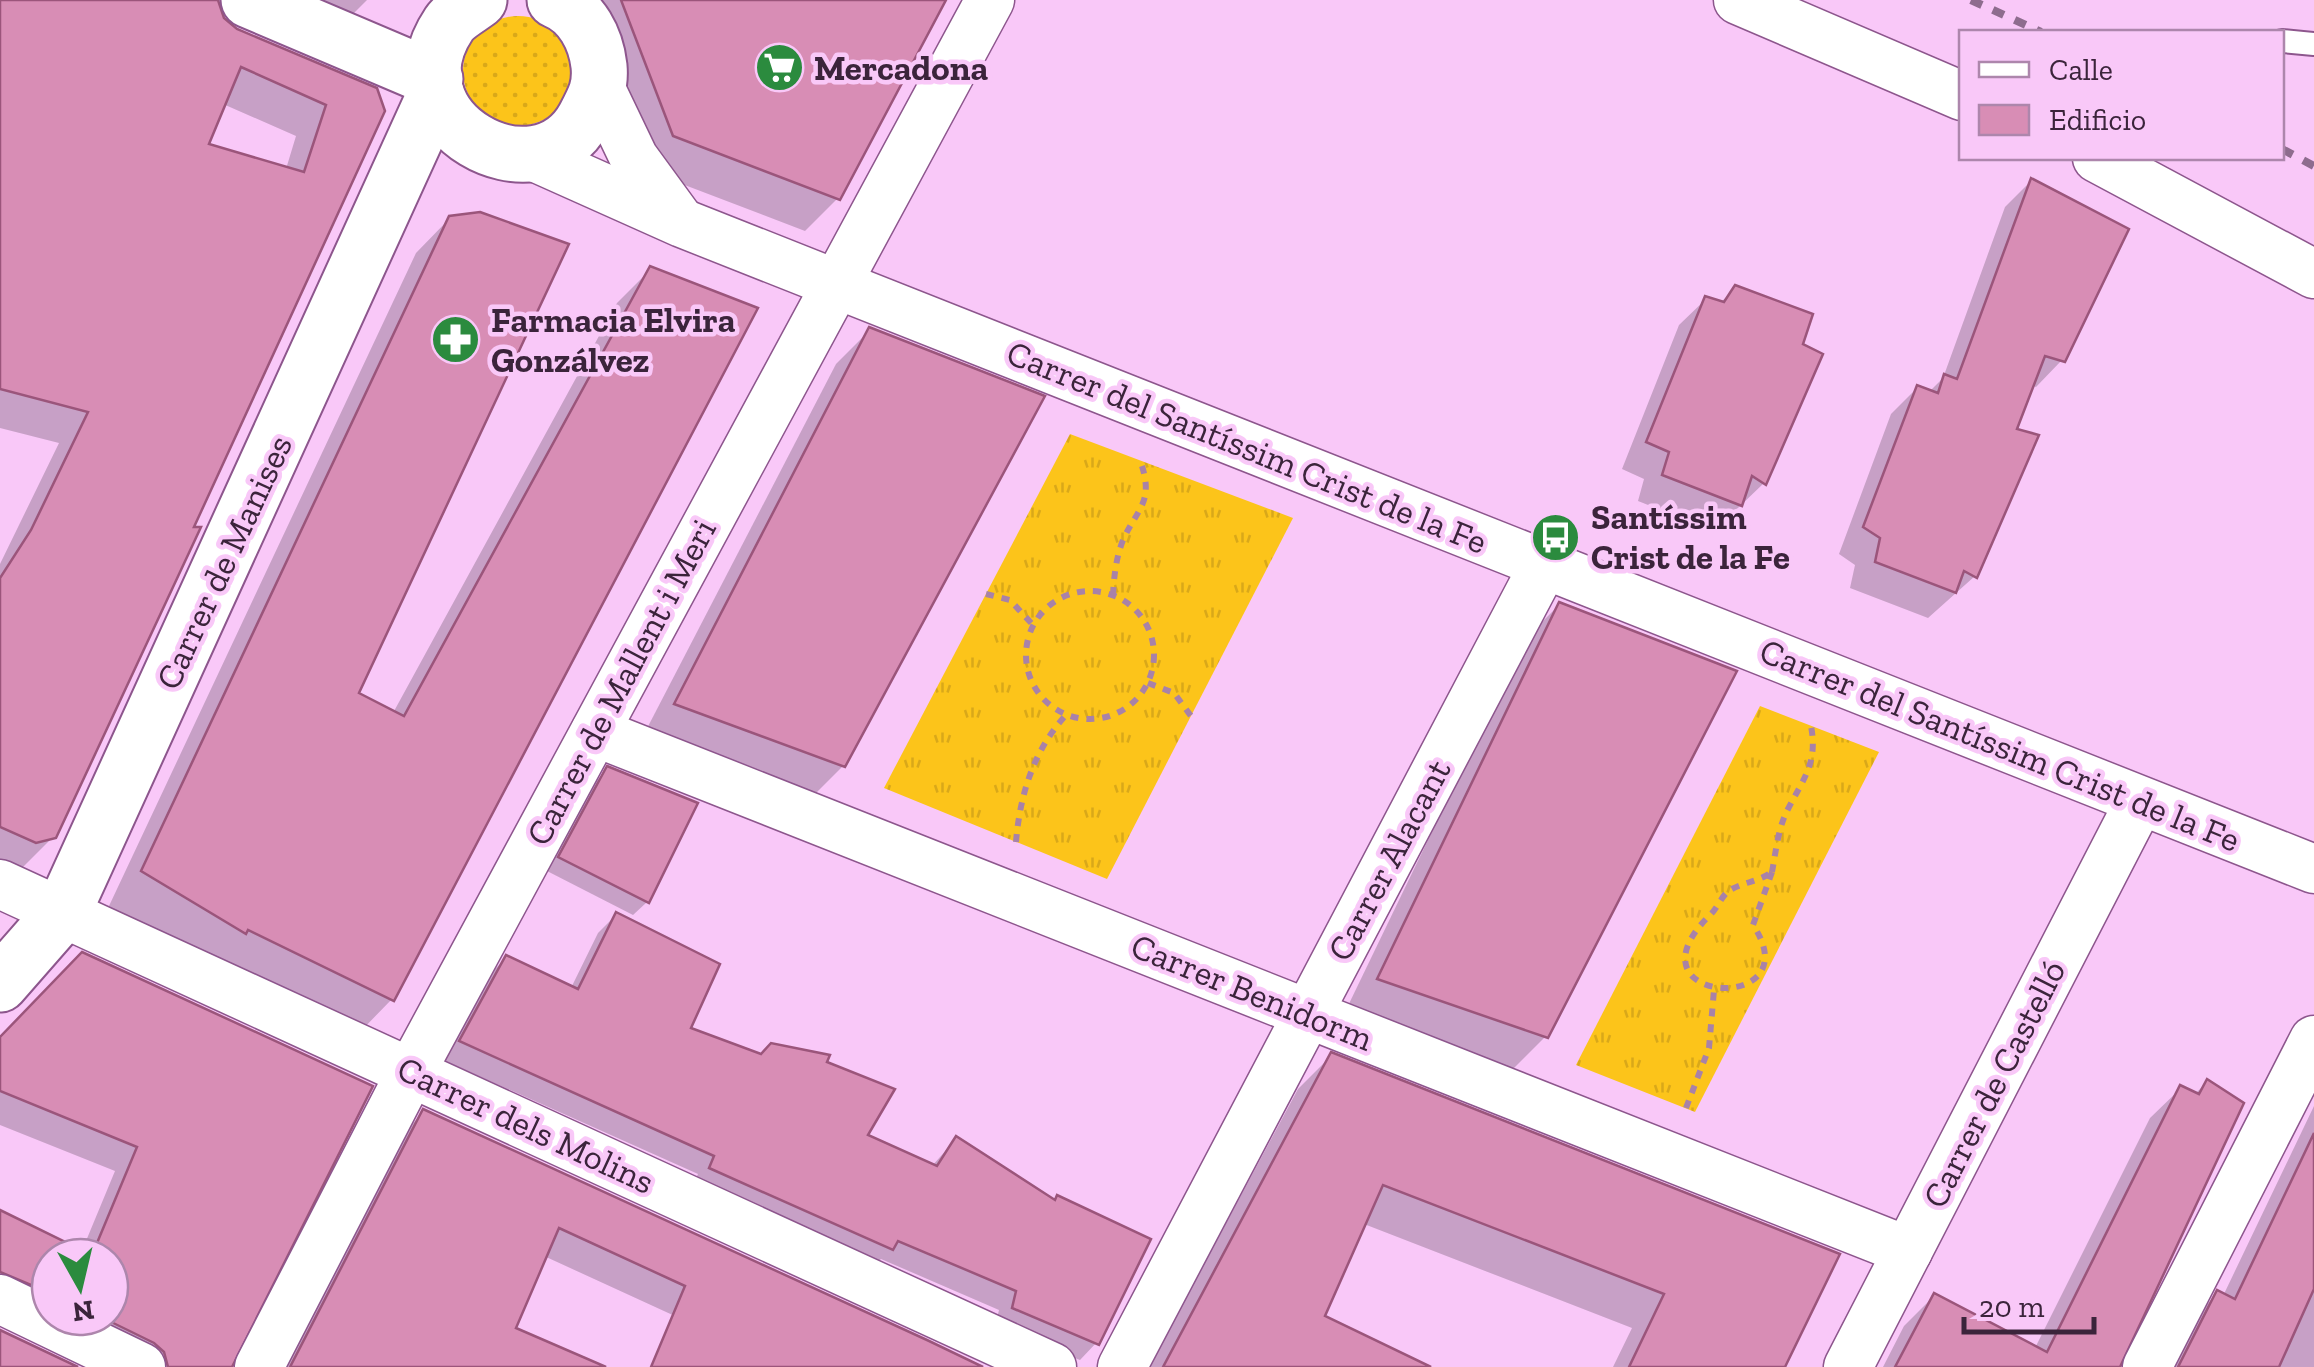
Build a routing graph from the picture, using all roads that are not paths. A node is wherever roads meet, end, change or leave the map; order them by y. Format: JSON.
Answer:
{"nodes":[{"id":1,"x":249,"y":0,"type":"edge"},
{"id":2,"x":479,"y":0,"type":"edge"},
{"id":3,"x":990,"y":0,"type":"edge"},
{"id":4,"x":1738,"y":0,"type":"edge"},
{"id":5,"x":564,"y":2,"type":"edge"},
{"id":6,"x":2284,"y":40,"type":"edge"},
{"id":7,"x":2314,"y":44,"type":"edge"},
{"id":8,"x":436,"y":86,"type":"junction"},
{"id":9,"x":600,"y":87,"type":"junction"},
{"id":10,"x":1959,"y":95,"type":"edge"},
{"id":11,"x":505,"y":151,"type":"junction"},
{"id":12,"x":2101,"y":160,"type":"edge"},
{"id":13,"x":386,"y":211,"type":"junction"},
{"id":14,"x":682,"y":223,"type":"junction"},
{"id":15,"x":2314,"y":274,"type":"edge"},
{"id":16,"x":834,"y":283,"type":"junction"},
{"id":17,"x":1544,"y":565,"type":"junction"},
{"id":18,"x":595,"y":732,"type":"junction"},
{"id":19,"x":2140,"y":800,"type":"junction"},
{"id":20,"x":2314,"y":870,"type":"edge"},
{"id":21,"x":0,"y":884,"type":"edge"},
{"id":22,"x":62,"y":912,"type":"junction"},
{"id":23,"x":0,"y":984,"type":"edge"},
{"id":24,"x":1308,"y":1014,"type":"junction"},
{"id":25,"x":2314,"y":1040,"type":"edge"},
{"id":26,"x":410,"y":1072,"type":"junction"},
{"id":27,"x":1908,"y":1251,"type":"junction"},
{"id":28,"x":0,"y":1298,"type":"edge"},
{"id":29,"x":142,"y":1367,"type":"edge"},
{"id":30,"x":259,"y":1367,"type":"edge"},
{"id":31,"x":1052,"y":1367,"type":"edge"},
{"id":32,"x":1122,"y":1367,"type":"edge"},
{"id":33,"x":1848,"y":1367,"type":"edge"},
{"id":34,"x":2147,"y":1367,"type":"edge"}],
"edges":[{"from":1,"to":8,"type":"street"},
{"from":2,"to":8,"type":"street","name":"Carrer de Manises"},
{"from":3,"to":16,"type":"street","name":"Carrer de Mallent i Meri"},
{"from":4,"to":10,"type":"street"},
{"from":5,"to":9,"type":"street"},
{"from":6,"to":7,"type":"lane"},
{"from":8,"to":11,"type":"street"},
{"from":8,"to":13,"type":"street","name":"Carrer de Manises"},
{"from":9,"to":11,"type":"street","name":"Carrer de Manises"},
{"from":9,"to":14,"type":"street"},
{"from":11,"to":13,"type":"street","name":"Carrer de Manises"},
{"from":11,"to":14,"type":"street","name":"Carrer del Santíssim Crist de la Fe"},
{"from":12,"to":15,"type":"street"},
{"from":13,"to":22,"type":"street","name":"Carrer de Manises"},
{"from":14,"to":16,"type":"street","name":"Carrer del Santíssim Crist de la Fe"},
{"from":16,"to":17,"type":"street","name":"Carrer del Santíssim Crist de la Fe"},
{"from":16,"to":18,"type":"street","name":"Carrer de Mallent i Meri"},
{"from":17,"to":19,"type":"street","name":"Carrer del Santíssim Crist de la Fe"},
{"from":17,"to":24,"type":"street","name":"Carrer Alacant"},
{"from":18,"to":24,"type":"street","name":"Carrer Benidorm"},
{"from":18,"to":26,"type":"street","name":"Carrer de Mallent i Meri"},
{"from":19,"to":20,"type":"street","name":"Carrer del Santíssim Crist de la Fe"},
{"from":19,"to":27,"type":"street","name":"Carrer de Castelló"},
{"from":21,"to":22,"type":"street","name":"Carrer dels Molins"},
{"from":22,"to":23,"type":"street","name":"Carrer de Manises"},
{"from":22,"to":26,"type":"street","name":"Carrer dels Molins"},
{"from":24,"to":27,"type":"street","name":"Carrer Benidorm"},
{"from":24,"to":32,"type":"street","name":"Carrer Alacant"},
{"from":25,"to":34,"type":"street"},
{"from":26,"to":30,"type":"street","name":"Carrer de Mallent i Meri"},
{"from":26,"to":31,"type":"street","name":"Carrer dels Molins"},
{"from":27,"to":33,"type":"street","name":"Carrer de Castelló"},
{"from":28,"to":29,"type":"street"}]}
